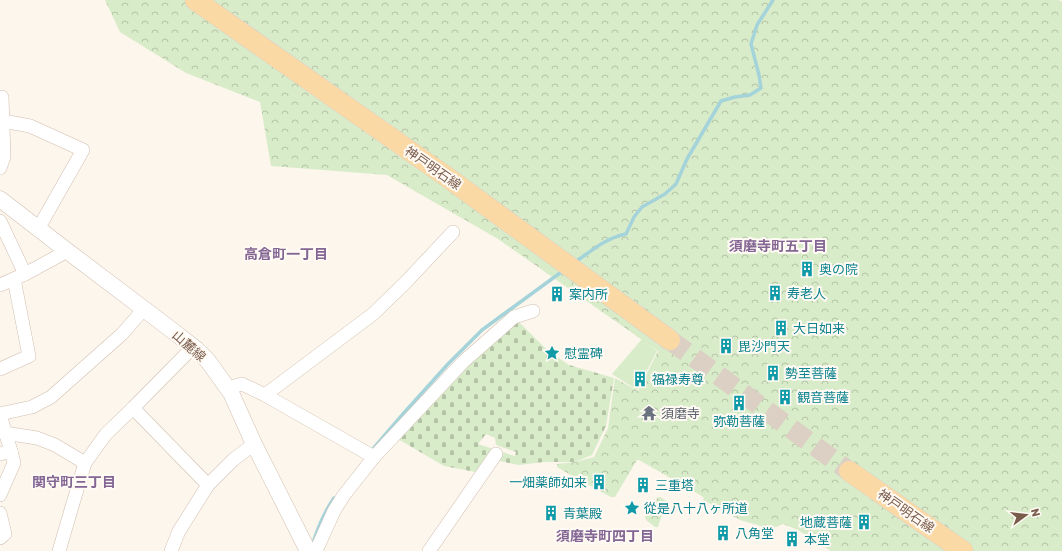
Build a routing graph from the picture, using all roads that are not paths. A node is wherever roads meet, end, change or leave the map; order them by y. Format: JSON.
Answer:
{"nodes":[{"id":1,"x":195,"y":0,"type":"edge"},
{"id":2,"x":2,"y":97,"type":"dead end"},
{"id":3,"x":3,"y":121,"type":"junction"},
{"id":4,"x":0,"y":168,"type":"edge"},
{"id":5,"x":0,"y":199,"type":"edge"},
{"id":6,"x":0,"y":221,"type":"edge"},
{"id":7,"x":38,"y":229,"type":"junction"},
{"id":8,"x":453,"y":232,"type":"dead end"},
{"id":9,"x":66,"y":250,"type":"junction"},
{"id":10,"x":20,"y":276,"type":"junction"},
{"id":11,"x":0,"y":285,"type":"edge"},
{"id":12,"x":144,"y":309,"type":"junction"},
{"id":13,"x":532,"y":311,"type":"dead end"},
{"id":14,"x":670,"y":340,"type":"tunnel mouth"},
{"id":15,"x":193,"y":347,"type":"junction"},
{"id":16,"x":0,"y":369,"type":"edge"},
{"id":17,"x":231,"y":393,"type":"junction"},
{"id":18,"x":265,"y":395,"type":"junction"},
{"id":19,"x":133,"y":408,"type":"junction"},
{"id":20,"x":0,"y":414,"type":"edge"},
{"id":21,"x":6,"y":435,"type":"junction"},
{"id":22,"x":254,"y":444,"type":"junction"},
{"id":23,"x":5,"y":452,"type":"edge"},
{"id":24,"x":496,"y":454,"type":"dead end"},
{"id":25,"x":371,"y":455,"type":"junction"},
{"id":26,"x":85,"y":463,"type":"junction"},
{"id":27,"x":849,"y":471,"type":"tunnel mouth"},
{"id":28,"x":208,"y":485,"type":"junction"},
{"id":29,"x":0,"y":495,"type":"edge"},
{"id":30,"x":0,"y":513,"type":"edge"},
{"id":31,"x":0,"y":538,"type":"edge"},
{"id":32,"x":59,"y":551,"type":"edge"},
{"id":33,"x":171,"y":551,"type":"edge"},
{"id":34,"x":308,"y":551,"type":"edge"},
{"id":35,"x":316,"y":551,"type":"edge"},
{"id":36,"x":429,"y":551,"type":"edge"},
{"id":37,"x":963,"y":551,"type":"edge"}],
"edges":[{"from":1,"to":14,"type":"main road","name":"神戸明石線"},
{"from":2,"to":3,"type":"street"},
{"from":3,"to":4,"type":"street"},
{"from":3,"to":7,"type":"street"},
{"from":5,"to":7,"type":"street","name":"山麓線"},
{"from":6,"to":10,"type":"street"},
{"from":7,"to":9,"type":"street","name":"山麓線"},
{"from":8,"to":18,"type":"street"},
{"from":9,"to":10,"type":"street"},
{"from":9,"to":12,"type":"street","name":"山麓線"},
{"from":10,"to":11,"type":"street"},
{"from":10,"to":16,"type":"street"},
{"from":12,"to":15,"type":"street","name":"山麓線"},
{"from":12,"to":20,"type":"street"},
{"from":13,"to":25,"type":"street"},
{"from":15,"to":17,"type":"street","name":"山麓線"},
{"from":15,"to":19,"type":"street"},
{"from":17,"to":18,"type":"street"},
{"from":17,"to":22,"type":"street","name":"山麓線"},
{"from":18,"to":25,"type":"street"},
{"from":19,"to":26,"type":"street"},
{"from":19,"to":28,"type":"street"},
{"from":20,"to":21,"type":"street"},
{"from":21,"to":23,"type":"street"},
{"from":21,"to":26,"type":"street"},
{"from":22,"to":28,"type":"street"},
{"from":22,"to":34,"type":"street","name":"山麓線"},
{"from":23,"to":29,"type":"street"},
{"from":24,"to":36,"type":"street"},
{"from":25,"to":35,"type":"street"},
{"from":26,"to":32,"type":"street"},
{"from":27,"to":37,"type":"main road","name":"神戸明石線"},
{"from":28,"to":33,"type":"street"},
{"from":30,"to":31,"type":"street"}]}
